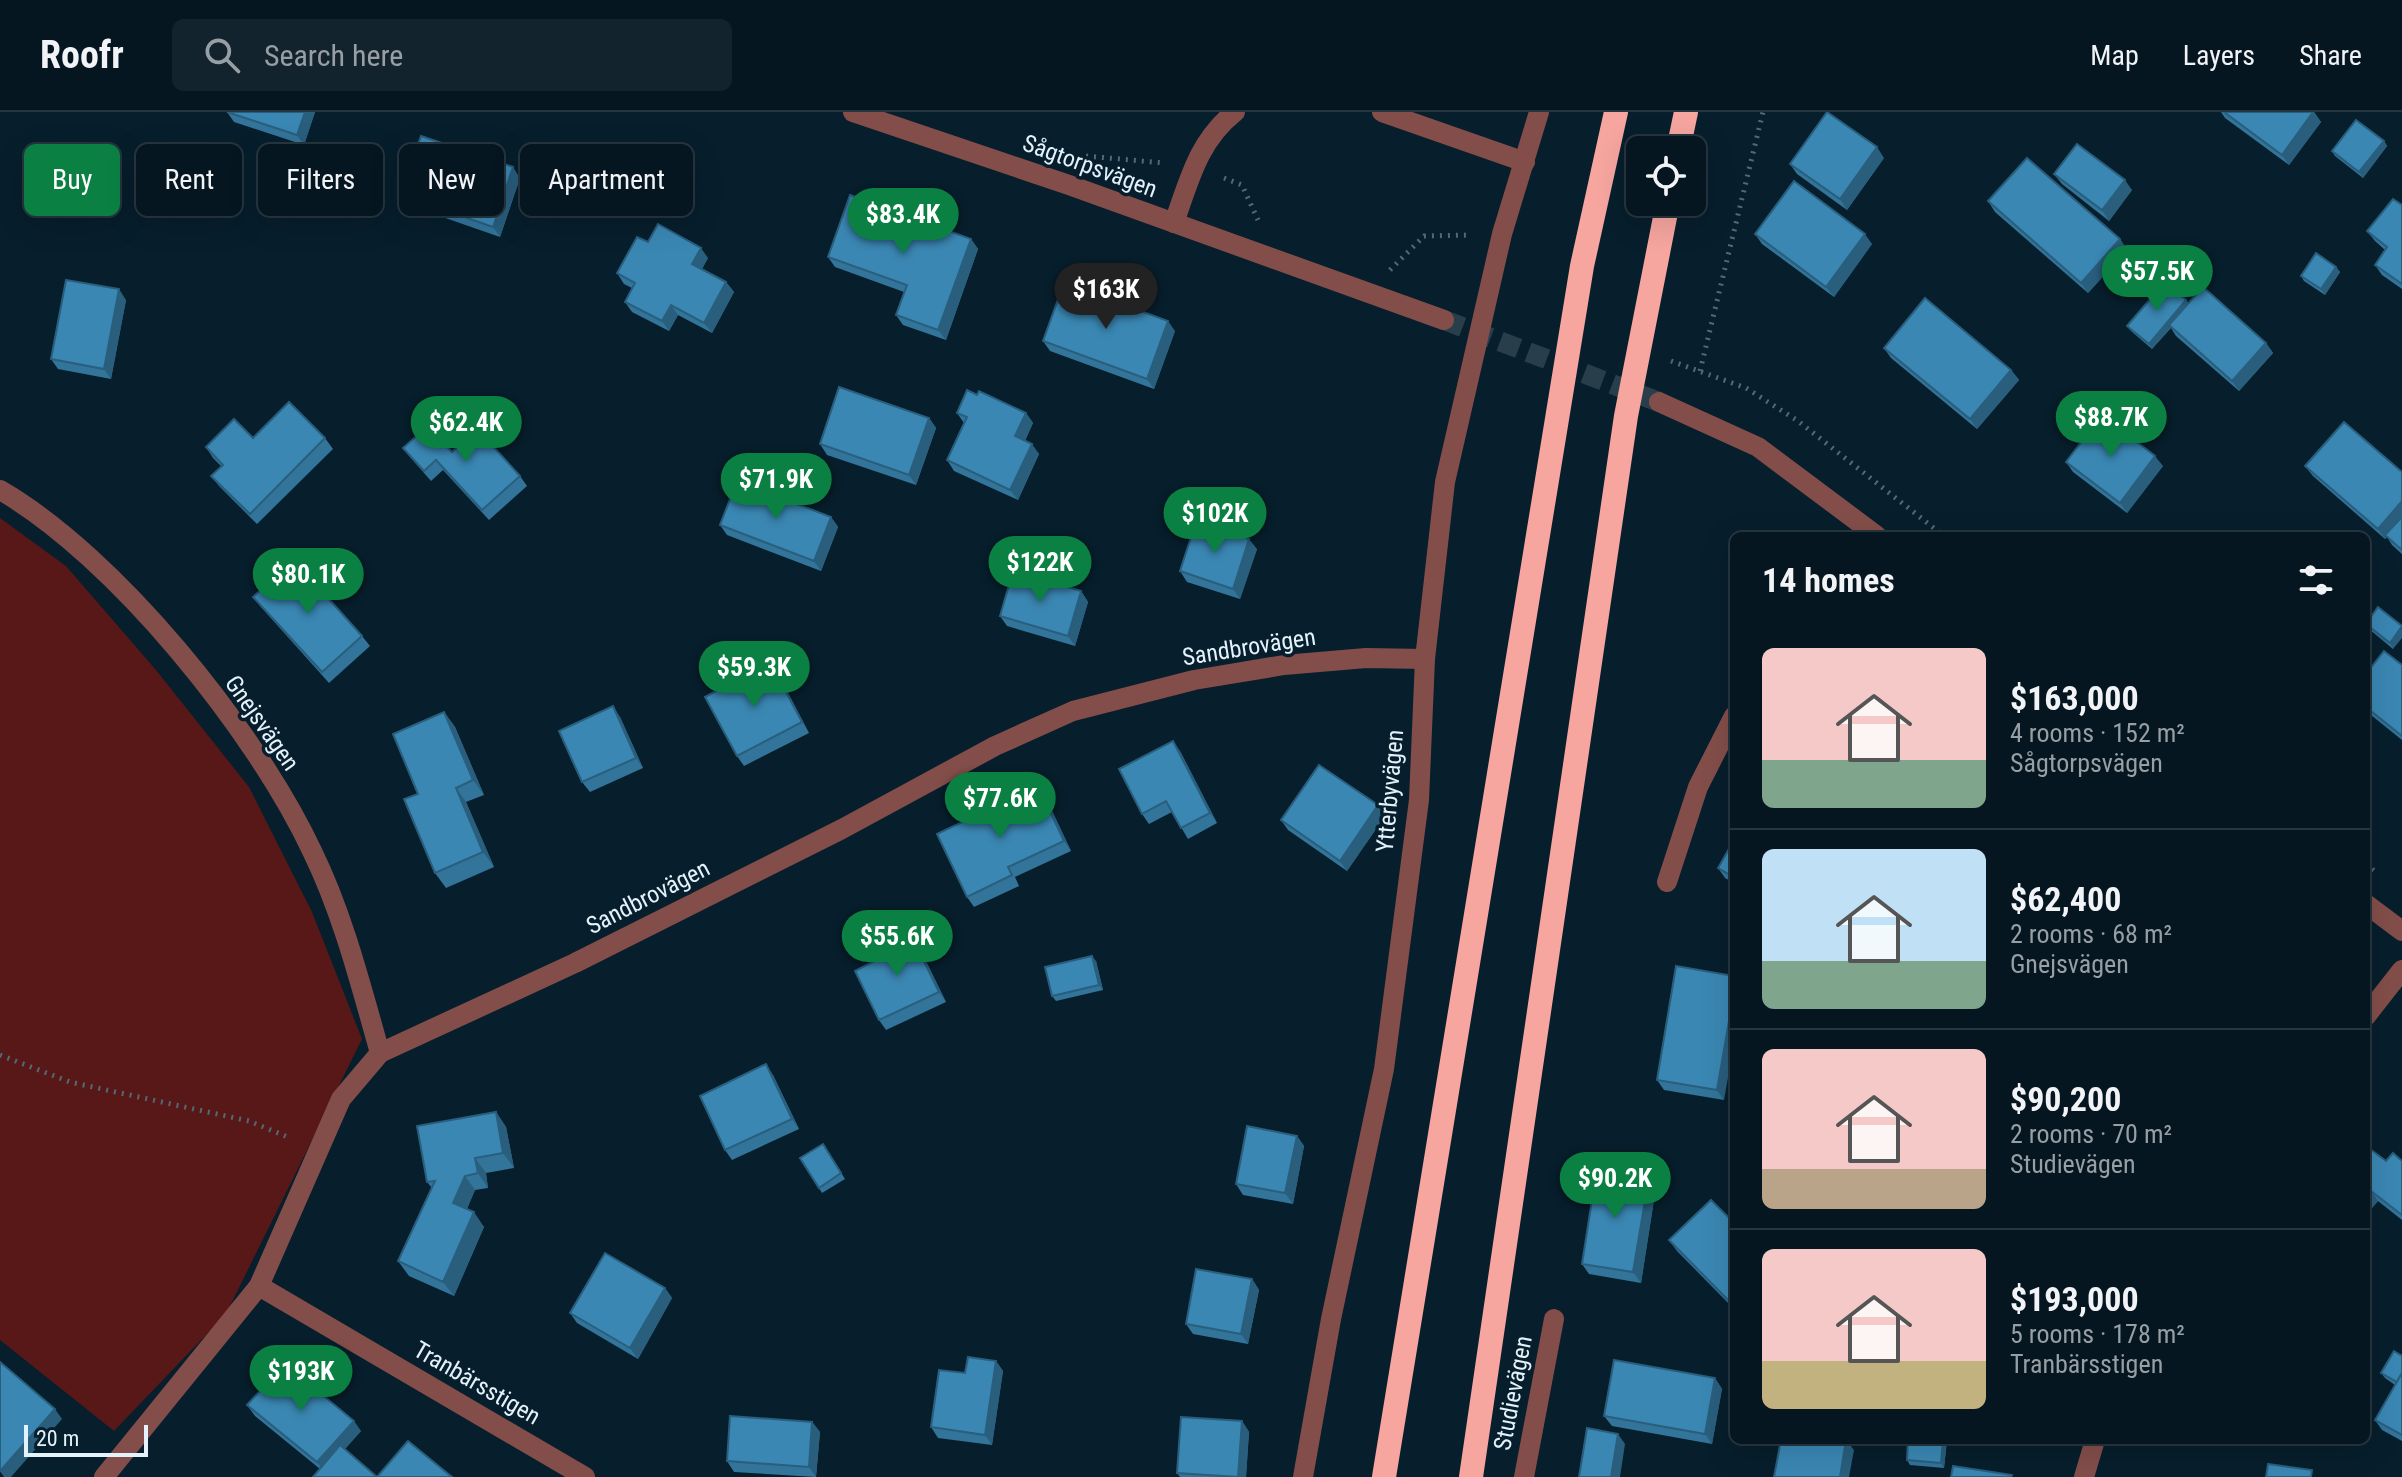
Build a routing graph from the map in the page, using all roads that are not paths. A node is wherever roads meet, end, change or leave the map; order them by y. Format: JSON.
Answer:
{"nodes":[{"id":1,"x":853,"y":112,"type":"edge"},
{"id":2,"x":1235,"y":112,"type":"edge"},
{"id":3,"x":1382,"y":112,"type":"edge"},
{"id":4,"x":1539,"y":112,"type":"edge"},
{"id":5,"x":1616,"y":112,"type":"edge"},
{"id":6,"x":1686,"y":112,"type":"edge"},
{"id":7,"x":1681,"y":136,"type":"edge"},
{"id":8,"x":1525,"y":162,"type":"junction"},
{"id":9,"x":1665,"y":216,"type":"edge"},
{"id":10,"x":1174,"y":223,"type":"junction"},
{"id":11,"x":1444,"y":320,"type":"tunnel mouth"},
{"id":12,"x":1659,"y":402,"type":"tunnel mouth"},
{"id":13,"x":0,"y":490,"type":"edge"},
{"id":14,"x":1852,"y":529,"type":"edge"},
{"id":15,"x":1425,"y":659,"type":"junction"},
{"id":16,"x":1730,"y":724,"type":"edge"},
{"id":17,"x":1667,"y":882,"type":"dead end"},
{"id":18,"x":2370,"y":907,"type":"edge"},
{"id":19,"x":2402,"y":931,"type":"edge"},
{"id":20,"x":2402,"y":970,"type":"edge"},
{"id":21,"x":2370,"y":1011,"type":"edge"},
{"id":22,"x":380,"y":1053,"type":"junction"},
{"id":23,"x":259,"y":1286,"type":"junction"},
{"id":24,"x":1554,"y":1319,"type":"dead end"},
{"id":25,"x":2094,"y":1444,"type":"edge"},
{"id":26,"x":104,"y":1477,"type":"edge"},
{"id":27,"x":585,"y":1477,"type":"edge"},
{"id":28,"x":1303,"y":1477,"type":"edge"},
{"id":29,"x":1384,"y":1477,"type":"edge"},
{"id":30,"x":1471,"y":1477,"type":"edge"},
{"id":31,"x":1524,"y":1477,"type":"edge"},
{"id":32,"x":2084,"y":1477,"type":"edge"}],
"edges":[{"from":1,"to":10,"type":"street","name":"Sågtorpsvägen"},
{"from":2,"to":10,"type":"street","name":"Sågtorpsvägen"},
{"from":3,"to":8,"type":"street"},
{"from":4,"to":8,"type":"street","name":"Ytterbyvägen"},
{"from":5,"to":29,"type":"highway"},
{"from":6,"to":7,"type":"highway"},
{"from":8,"to":15,"type":"street","name":"Ytterbyvägen"},
{"from":9,"to":30,"type":"highway"},
{"from":10,"to":11,"type":"street","name":"Sågtorpsvägen"},
{"from":12,"to":14,"type":"street"},
{"from":13,"to":22,"type":"street","name":"Gnejsvägen"},
{"from":15,"to":22,"type":"street","name":"Sandbrovägen"},
{"from":15,"to":28,"type":"street","name":"Ytterbyvägen"},
{"from":16,"to":17,"type":"street"},
{"from":18,"to":19,"type":"street"},
{"from":20,"to":21,"type":"street"},
{"from":22,"to":23,"type":"street","name":"Sandbrovägen"},
{"from":23,"to":26,"type":"street","name":"Sandbrovägen"},
{"from":23,"to":27,"type":"street","name":"Tranbärsstigen"},
{"from":24,"to":31,"type":"street","name":"Studievägen"},
{"from":25,"to":32,"type":"street"}]}
